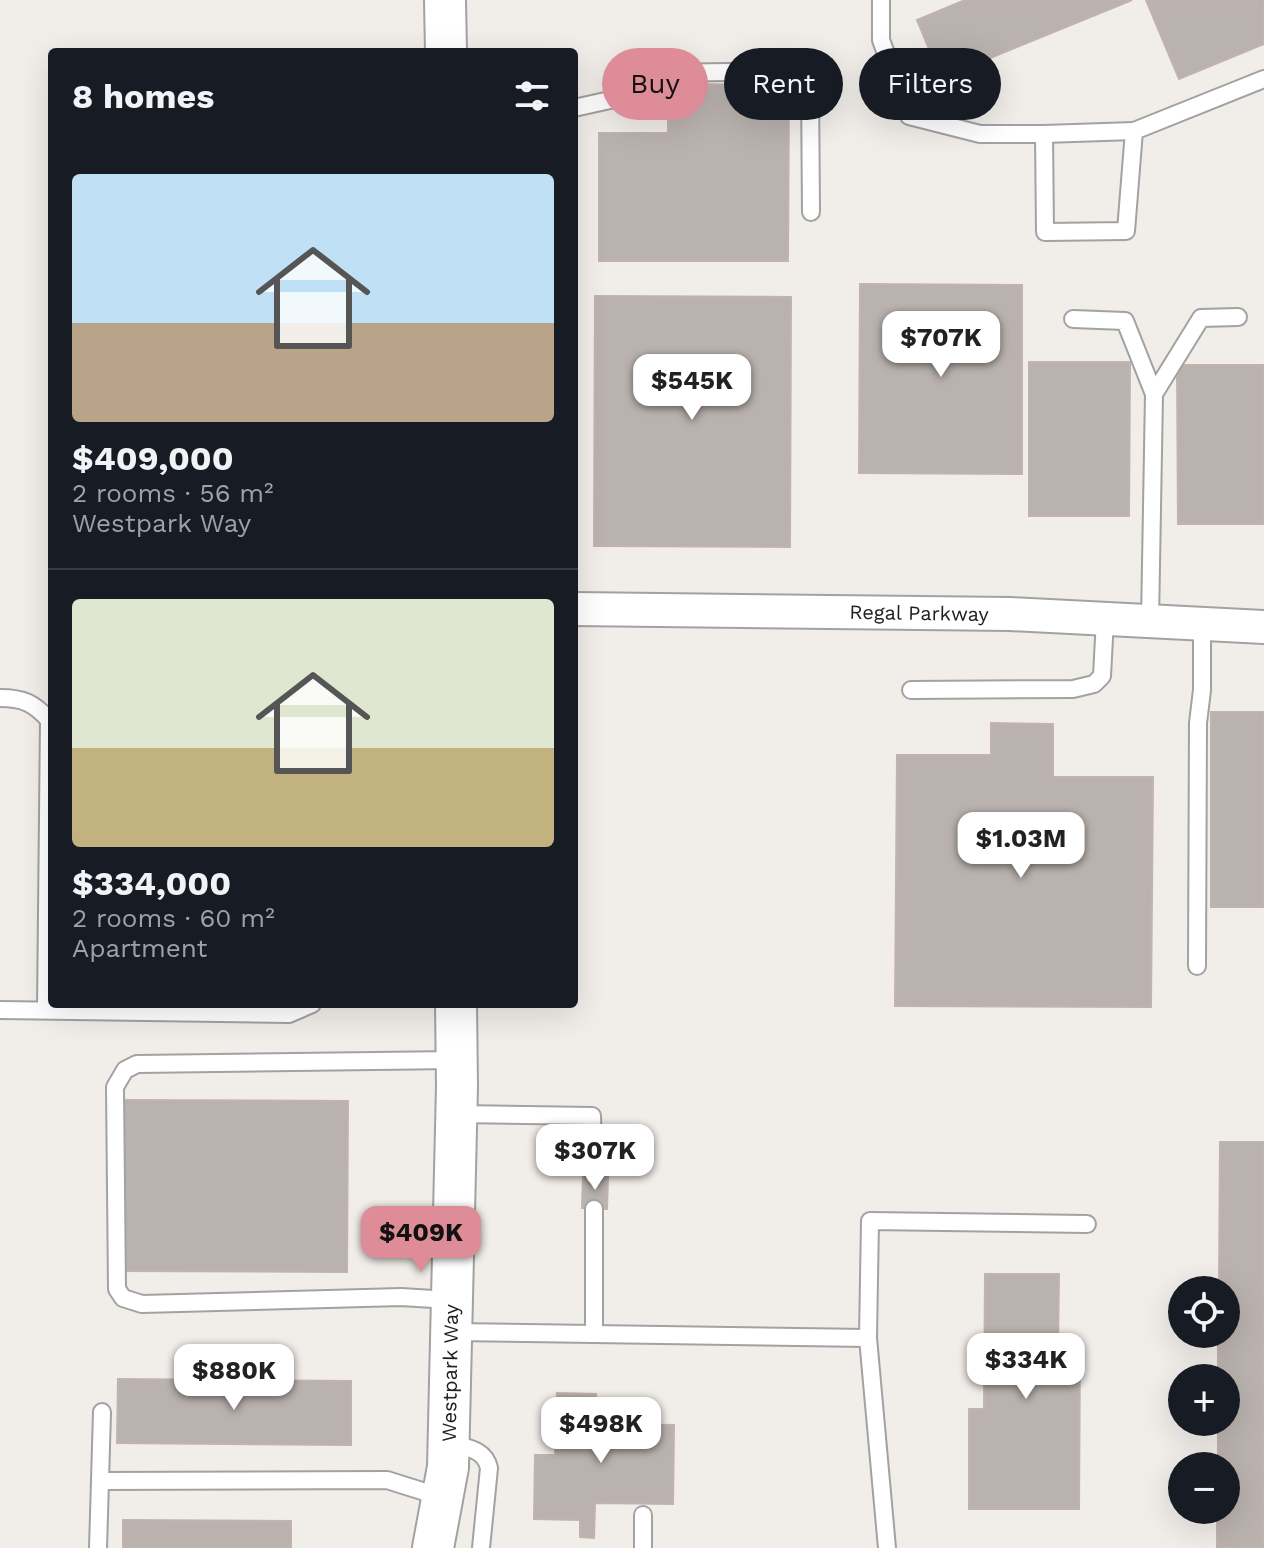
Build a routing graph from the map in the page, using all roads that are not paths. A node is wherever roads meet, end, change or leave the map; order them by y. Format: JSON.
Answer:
{"nodes":[{"id":1,"x":445,"y":0,"type":"edge"},
{"id":2,"x":881,"y":0,"type":"edge"},
{"id":3,"x":446,"y":48,"type":"edge"},
{"id":4,"x":1264,"y":79,"type":"edge"},
{"id":5,"x":578,"y":107,"type":"edge"},
{"id":6,"x":1134,"y":131,"type":"junction"},
{"id":7,"x":1044,"y":134,"type":"junction"},
{"id":8,"x":811,"y":212,"type":"dead end"},
{"id":9,"x":1238,"y":317,"type":"dead end"},
{"id":10,"x":1073,"y":319,"type":"dead end"},
{"id":11,"x":1154,"y":394,"type":"junction"},
{"id":12,"x":578,"y":609,"type":"edge"},
{"id":13,"x":1105,"y":619,"type":"junction"},
{"id":14,"x":1150,"y":622,"type":"junction"},
{"id":15,"x":1202,"y":624,"type":"junction"},
{"id":16,"x":1264,"y":627,"type":"edge"},
{"id":17,"x":911,"y":690,"type":"dead end"},
{"id":18,"x":0,"y":698,"type":"edge"},
{"id":19,"x":48,"y":719,"type":"edge"},
{"id":20,"x":48,"y":817,"type":"edge"},
{"id":21,"x":1197,"y":966,"type":"dead end"},
{"id":22,"x":303,"y":1008,"type":"edge"},
{"id":23,"x":456,"y":1008,"type":"edge"},
{"id":24,"x":0,"y":1010,"type":"edge"},
{"id":25,"x":46,"y":1010,"type":"junction"},
{"id":26,"x":457,"y":1060,"type":"junction"},
{"id":27,"x":456,"y":1114,"type":"junction"},
{"id":28,"x":594,"y":1176,"type":"dead end"},
{"id":29,"x":594,"y":1209,"type":"dead end"},
{"id":30,"x":1087,"y":1224,"type":"dead end"},
{"id":31,"x":452,"y":1316,"type":"junction"},
{"id":32,"x":594,"y":1334,"type":"junction"},
{"id":33,"x":868,"y":1338,"type":"junction"},
{"id":34,"x":102,"y":1412,"type":"dead end"},
{"id":35,"x":448,"y":1443,"type":"junction"},
{"id":36,"x":100,"y":1481,"type":"junction"},
{"id":37,"x":442,"y":1497,"type":"junction"},
{"id":38,"x":643,"y":1515,"type":"dead end"},
{"id":39,"x":98,"y":1548,"type":"edge"},
{"id":40,"x":433,"y":1548,"type":"edge"},
{"id":41,"x":481,"y":1548,"type":"edge"},
{"id":42,"x":643,"y":1548,"type":"edge"},
{"id":43,"x":887,"y":1548,"type":"edge"}],
"edges":[{"from":1,"to":3,"type":"street"},
{"from":2,"to":7,"type":"lane"},
{"from":4,"to":6,"type":"lane"},
{"from":5,"to":8,"type":"lane"},
{"from":6,"to":7,"type":"lane"},
{"from":6,"to":7,"type":"lane"},
{"from":9,"to":11,"type":"lane"},
{"from":10,"to":11,"type":"lane"},
{"from":11,"to":14,"type":"lane"},
{"from":12,"to":13,"type":"street","name":"Regal Parkway"},
{"from":13,"to":14,"type":"street","name":"Regal Parkway"},
{"from":13,"to":17,"type":"lane"},
{"from":14,"to":15,"type":"street","name":"Regal Parkway"},
{"from":15,"to":16,"type":"street","name":"Regal Parkway"},
{"from":15,"to":21,"type":"lane"},
{"from":18,"to":19,"type":"lane"},
{"from":20,"to":25,"type":"lane"},
{"from":22,"to":25,"type":"lane"},
{"from":23,"to":26,"type":"street","name":"Westpark Way"},
{"from":24,"to":25,"type":"lane"},
{"from":26,"to":27,"type":"street","name":"Westpark Way"},
{"from":26,"to":31,"type":"lane"},
{"from":27,"to":28,"type":"lane"},
{"from":27,"to":31,"type":"street","name":"Westpark Way"},
{"from":29,"to":32,"type":"lane"},
{"from":30,"to":33,"type":"lane"},
{"from":31,"to":32,"type":"lane"},
{"from":31,"to":35,"type":"street","name":"Westpark Way"},
{"from":32,"to":33,"type":"lane"},
{"from":33,"to":43,"type":"lane"},
{"from":34,"to":36,"type":"lane"},
{"from":35,"to":37,"type":"street","name":"Westpark Way"},
{"from":35,"to":41,"type":"lane"},
{"from":36,"to":37,"type":"lane"},
{"from":36,"to":39,"type":"lane"},
{"from":37,"to":40,"type":"street","name":"Westpark Way"},
{"from":38,"to":42,"type":"lane"}]}
